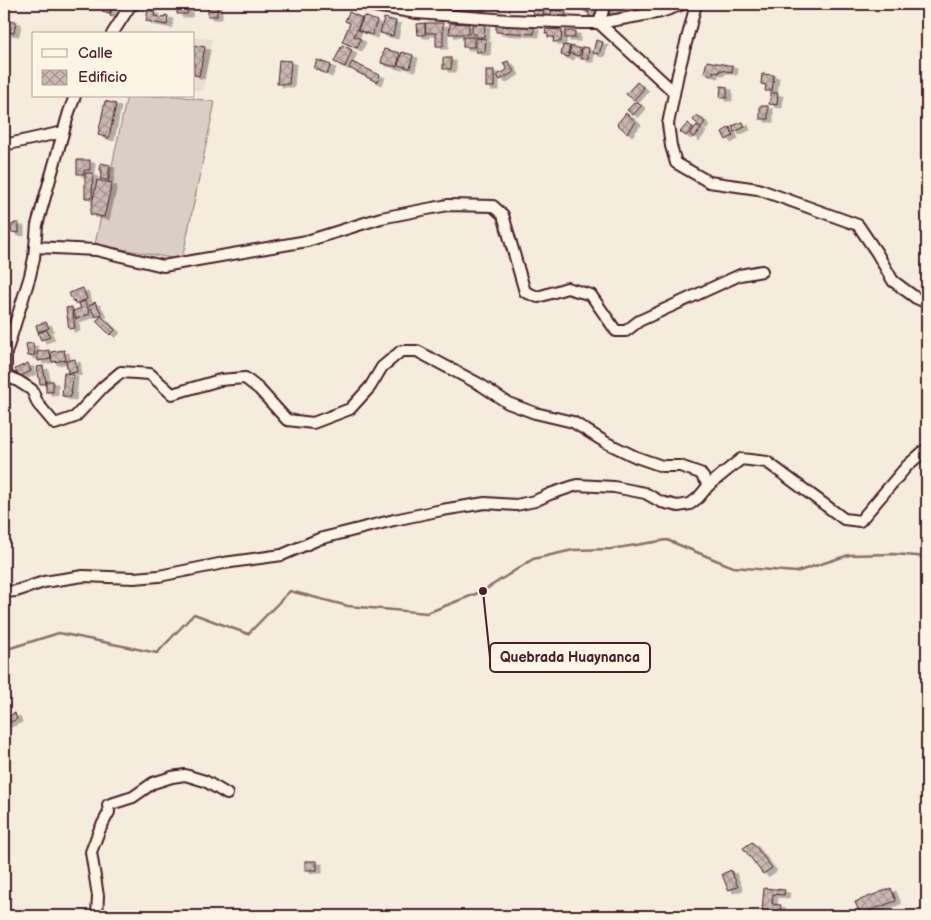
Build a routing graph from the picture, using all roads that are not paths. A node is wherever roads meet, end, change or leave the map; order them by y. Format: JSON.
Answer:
{"nodes":[{"id":1,"x":134,"y":4,"type":"edge"},
{"id":2,"x":363,"y":4,"type":"edge"},
{"id":3,"x":605,"y":4,"type":"edge"},
{"id":4,"x":684,"y":4,"type":"edge"},
{"id":5,"x":696,"y":4,"type":"edge"},
{"id":6,"x":417,"y":9,"type":"edge"},
{"id":7,"x":599,"y":23,"type":"junction"},
{"id":8,"x":113,"y":32,"type":"edge"},
{"id":9,"x":674,"y":92,"type":"junction"},
{"id":10,"x":73,"y":98,"type":"edge"},
{"id":11,"x":63,"y":132,"type":"junction"},
{"id":12,"x":4,"y":145,"type":"edge"},
{"id":13,"x":35,"y":247,"type":"junction"},
{"id":14,"x":762,"y":271,"type":"dead end"},
{"id":15,"x":927,"y":303,"type":"edge"},
{"id":16,"x":5,"y":376,"type":"edge"},
{"id":17,"x":927,"y":450,"type":"edge"},
{"id":18,"x":710,"y":485,"type":"junction"},
{"id":19,"x":4,"y":592,"type":"edge"},
{"id":20,"x":227,"y":794,"type":"dead end"},
{"id":21,"x":97,"y":916,"type":"edge"}],
"edges":[{"from":1,"to":8,"type":"street"},
{"from":2,"to":6,"type":"street"},
{"from":3,"to":7,"type":"street"},
{"from":4,"to":7,"type":"street"},
{"from":5,"to":9,"type":"street"},
{"from":6,"to":7,"type":"street"},
{"from":7,"to":9,"type":"street"},
{"from":9,"to":15,"type":"street"},
{"from":10,"to":11,"type":"street"},
{"from":11,"to":12,"type":"street"},
{"from":11,"to":13,"type":"street"},
{"from":13,"to":14,"type":"street"},
{"from":13,"to":16,"type":"street"},
{"from":16,"to":18,"type":"street"},
{"from":17,"to":18,"type":"street"},
{"from":18,"to":19,"type":"street"},
{"from":20,"to":21,"type":"street"}]}
